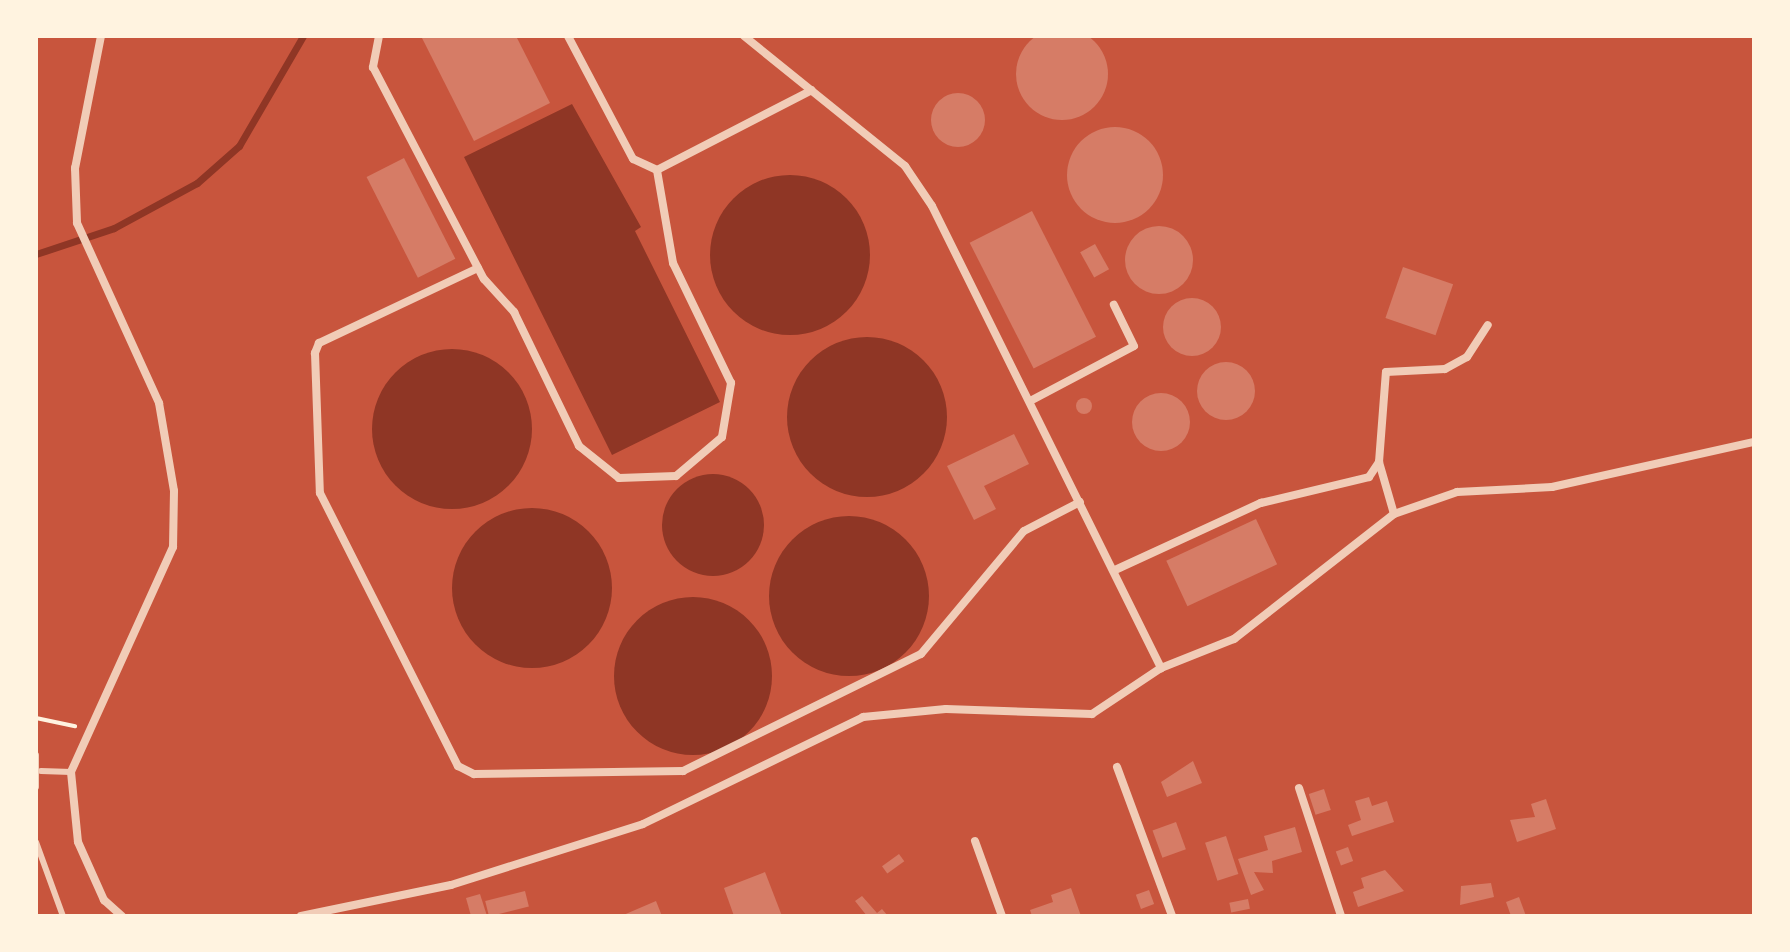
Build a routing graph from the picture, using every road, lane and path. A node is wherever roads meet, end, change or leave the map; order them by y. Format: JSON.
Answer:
{"nodes":[{"id":1,"x":101,"y":36,"type":"edge"},
{"id":2,"x":379,"y":36,"type":"edge"},
{"id":3,"x":568,"y":36,"type":"edge"},
{"id":4,"x":744,"y":36,"type":"edge"},
{"id":5,"x":763,"y":36,"type":"edge"},
{"id":6,"x":756,"y":45,"type":"junction"},
{"id":7,"x":812,"y":90,"type":"junction"},
{"id":8,"x":657,"y":170,"type":"junction"},
{"id":9,"x":478,"y":268,"type":"junction"},
{"id":10,"x":1114,"y":305,"type":"dead end"},
{"id":11,"x":1488,"y":325,"type":"dead end"},
{"id":12,"x":1032,"y":400,"type":"junction"},
{"id":13,"x":1754,"y":442,"type":"edge"},
{"id":14,"x":1379,"y":462,"type":"junction"},
{"id":15,"x":1080,"y":502,"type":"junction"},
{"id":16,"x":1394,"y":514,"type":"junction"},
{"id":17,"x":1115,"y":570,"type":"junction"},
{"id":18,"x":1161,"y":668,"type":"junction"},
{"id":19,"x":36,"y":718,"type":"edge"},
{"id":20,"x":89,"y":729,"type":"junction"},
{"id":21,"x":36,"y":755,"type":"edge"},
{"id":22,"x":1117,"y":767,"type":"dead end"},
{"id":23,"x":41,"y":771,"type":"junction"},
{"id":24,"x":71,"y":772,"type":"junction"},
{"id":25,"x":36,"y":787,"type":"edge"},
{"id":26,"x":1299,"y":788,"type":"dead end"},
{"id":27,"x":975,"y":841,"type":"dead end"},
{"id":28,"x":36,"y":842,"type":"edge"},
{"id":29,"x":63,"y":916,"type":"edge"},
{"id":30,"x":122,"y":916,"type":"edge"},
{"id":31,"x":301,"y":916,"type":"edge"},
{"id":32,"x":1002,"y":916,"type":"edge"},
{"id":33,"x":1172,"y":916,"type":"edge"},
{"id":34,"x":1341,"y":916,"type":"edge"}],
"edges":[{"from":1,"to":20,"type":"street"},
{"from":2,"to":9,"type":"street"},
{"from":3,"to":8,"type":"street"},
{"from":4,"to":6,"type":"street"},
{"from":5,"to":6,"type":"street"},
{"from":6,"to":7,"type":"street"},
{"from":7,"to":8,"type":"street"},
{"from":7,"to":12,"type":"street"},
{"from":8,"to":9,"type":"street"},
{"from":9,"to":15,"type":"street"},
{"from":10,"to":12,"type":"street"},
{"from":11,"to":14,"type":"street"},
{"from":12,"to":15,"type":"street"},
{"from":13,"to":16,"type":"street"},
{"from":14,"to":16,"type":"street"},
{"from":14,"to":17,"type":"street"},
{"from":15,"to":17,"type":"street"},
{"from":16,"to":18,"type":"street"},
{"from":17,"to":18,"type":"street"},
{"from":18,"to":31,"type":"street"},
{"from":19,"to":20,"type":"path"},
{"from":20,"to":24,"type":"street"},
{"from":21,"to":23,"type":"lane"},
{"from":22,"to":33,"type":"street"},
{"from":23,"to":24,"type":"lane"},
{"from":23,"to":25,"type":"lane"},
{"from":24,"to":30,"type":"street"},
{"from":26,"to":34,"type":"street"},
{"from":27,"to":32,"type":"street"},
{"from":28,"to":29,"type":"lane"}]}
